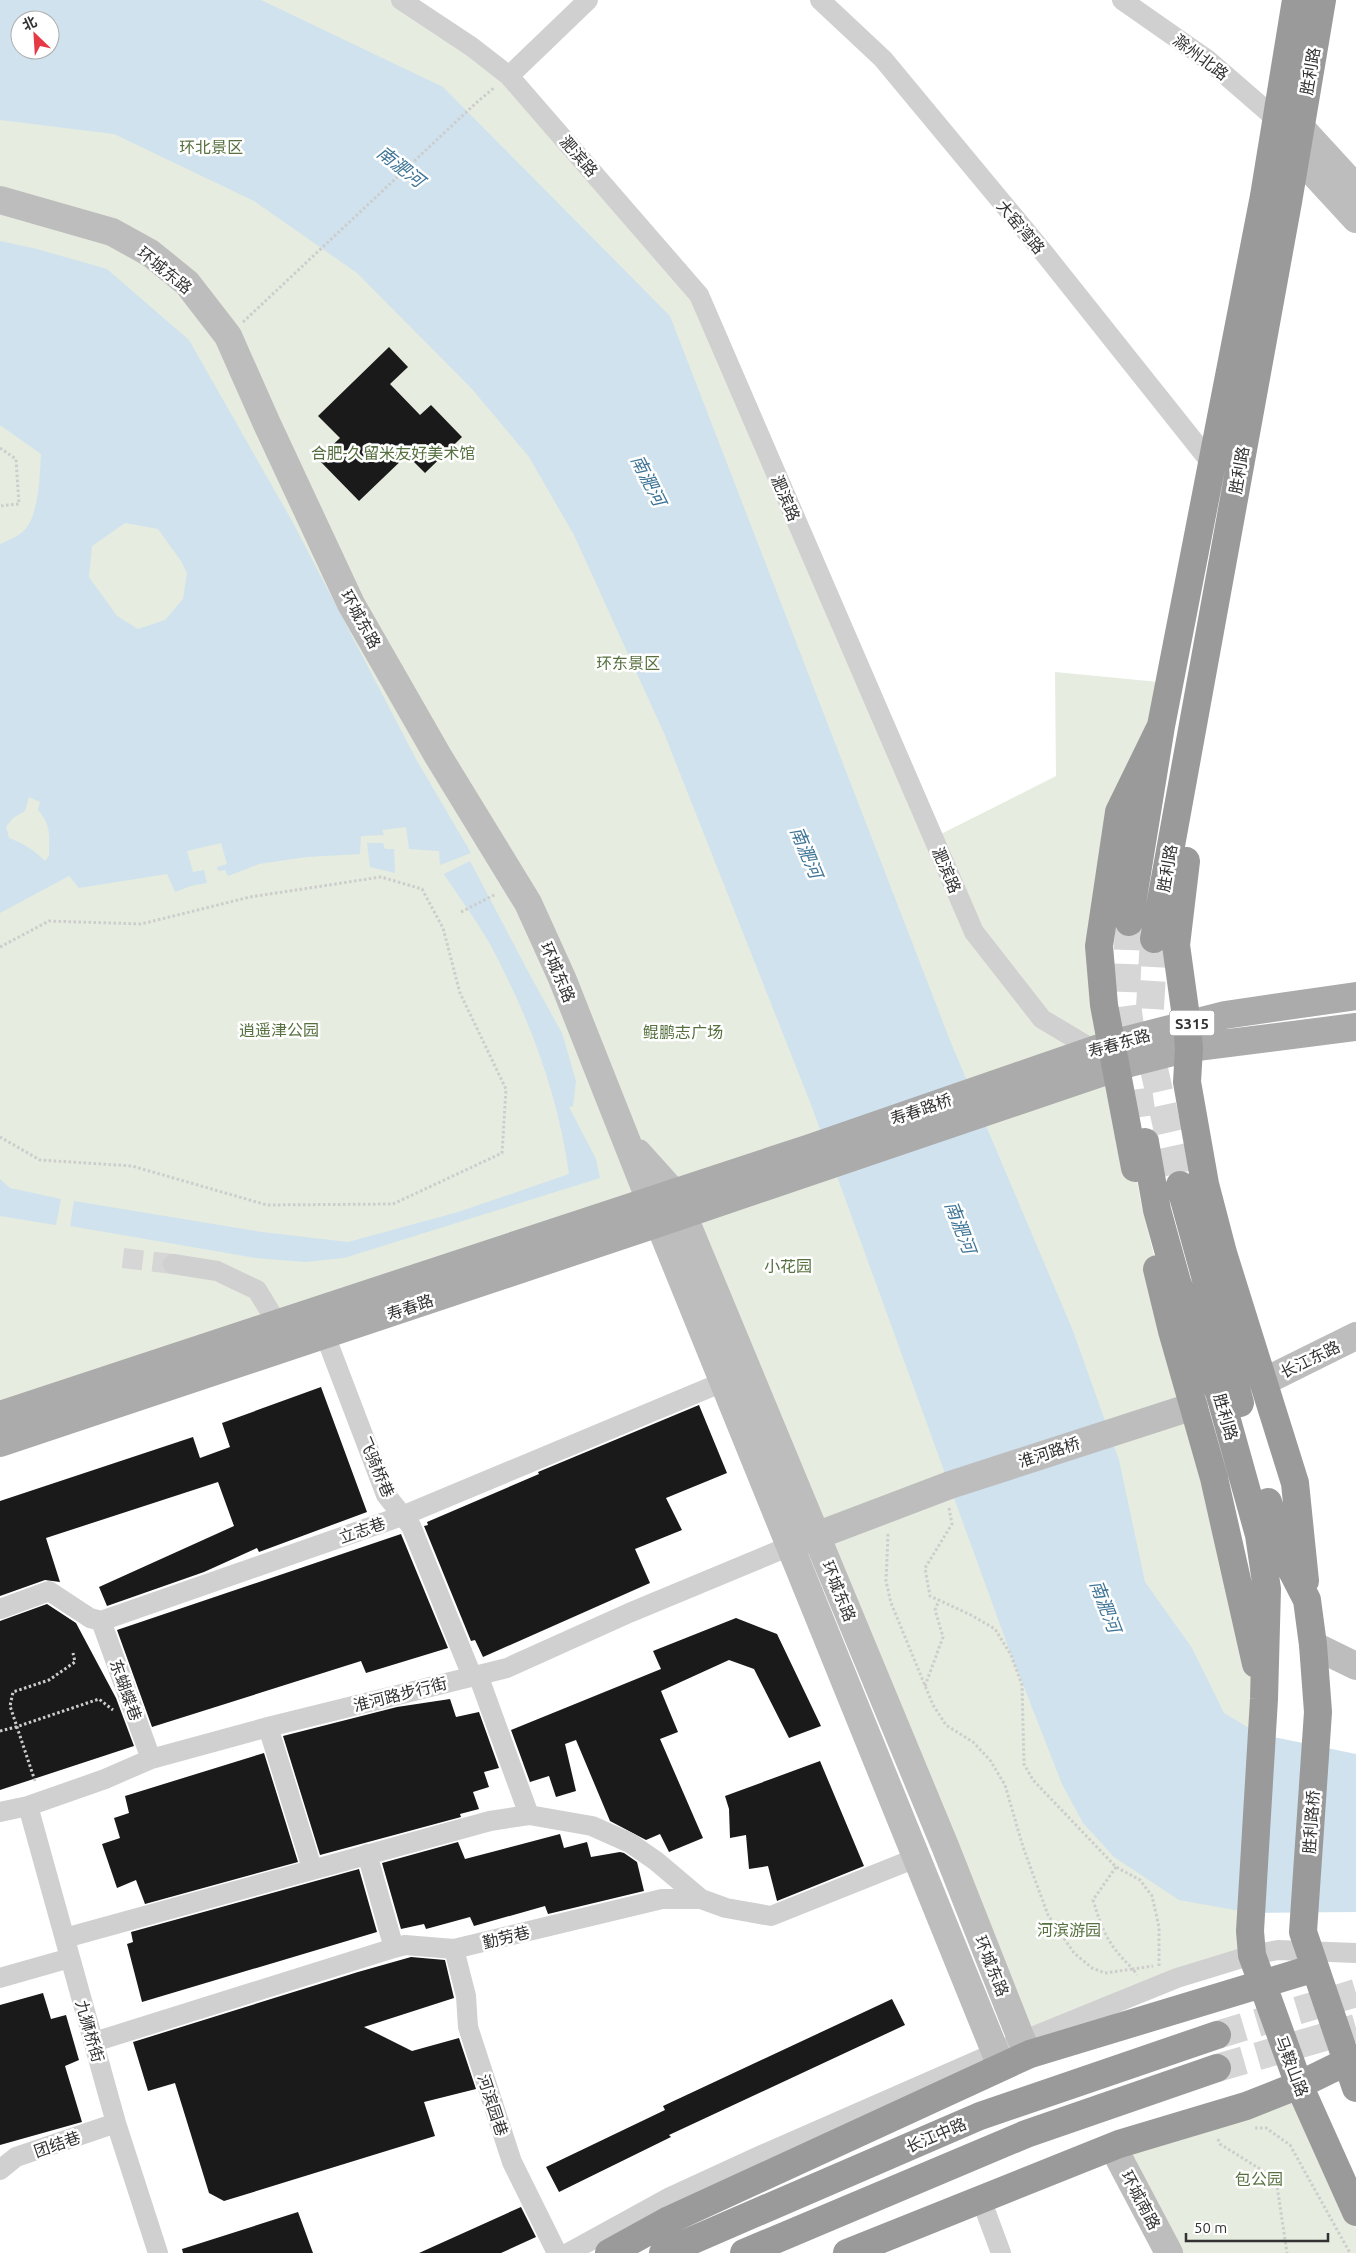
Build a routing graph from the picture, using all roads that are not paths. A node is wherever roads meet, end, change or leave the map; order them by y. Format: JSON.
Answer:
{"nodes":[{"id":1,"x":400,"y":0,"type":"edge"},
{"id":2,"x":588,"y":0,"type":"edge"},
{"id":3,"x":820,"y":0,"type":"edge"},
{"id":4,"x":1122,"y":0,"type":"edge"},
{"id":5,"x":1296,"y":0,"type":"edge"},
{"id":6,"x":1322,"y":0,"type":"edge"},
{"id":7,"x":509,"y":76,"type":"junction"},
{"id":8,"x":1288,"y":123,"type":"junction"},
{"id":9,"x":1296,"y":154,"type":"junction"},
{"id":10,"x":1356,"y":188,"type":"edge"},
{"id":11,"x":0,"y":200,"type":"edge"},
{"id":12,"x":1356,"y":219,"type":"edge"},
{"id":13,"x":1212,"y":464,"type":"junction"},
{"id":14,"x":1193,"y":722,"type":"junction"},
{"id":15,"x":1161,"y":726,"type":"junction"},
{"id":16,"x":1129,"y":922,"type":"tunnel mouth"},
{"id":17,"x":1154,"y":939,"type":"tunnel mouth"},
{"id":18,"x":1356,"y":996,"type":"edge"},
{"id":19,"x":1356,"y":1027,"type":"edge"},
{"id":20,"x":1188,"y":1036,"type":"junction"},
{"id":21,"x":1107,"y":1054,"type":"junction"},
{"id":22,"x":1035,"y":1082,"type":"joint"},
{"id":23,"x":1145,"y":1142,"type":"tunnel mouth"},
{"id":24,"x":814,"y":1159,"type":"joint"},
{"id":25,"x":1180,"y":1185,"type":"tunnel mouth"},
{"id":26,"x":666,"y":1208,"type":"junction"},
{"id":27,"x":173,"y":1264,"type":"tunnel mouth"},
{"id":28,"x":277,"y":1323,"type":"junction"},
{"id":29,"x":325,"y":1335,"type":"junction"},
{"id":30,"x":1356,"y":1336,"type":"edge"},
{"id":31,"x":723,"y":1382,"type":"junction"},
{"id":32,"x":1263,"y":1382,"type":"junction"},
{"id":33,"x":1194,"y":1406,"type":"junction"},
{"id":34,"x":0,"y":1415,"type":"edge"},
{"id":35,"x":0,"y":1442,"type":"edge"},
{"id":36,"x":402,"y":1516,"type":"junction"},
{"id":37,"x":817,"y":1536,"type":"junction"},
{"id":38,"x":790,"y":1546,"type":"junction"},
{"id":39,"x":1307,"y":1600,"type":"junction"},
{"id":40,"x":0,"y":1609,"type":"edge"},
{"id":41,"x":101,"y":1621,"type":"junction"},
{"id":42,"x":1314,"y":1645,"type":"junction"},
{"id":43,"x":1356,"y":1666,"type":"edge"},
{"id":44,"x":475,"y":1676,"type":"junction"},
{"id":45,"x":1264,"y":1699,"type":"junction"},
{"id":46,"x":1318,"y":1712,"type":"joint"},
{"id":47,"x":268,"y":1727,"type":"junction"},
{"id":48,"x":151,"y":1760,"type":"junction"},
{"id":49,"x":28,"y":1806,"type":"junction"},
{"id":50,"x":0,"y":1812,"type":"edge"},
{"id":51,"x":529,"y":1815,"type":"junction"},
{"id":52,"x":367,"y":1854,"type":"junction"},
{"id":53,"x":916,"y":1858,"type":"junction"},
{"id":54,"x":312,"y":1868,"type":"junction"},
{"id":55,"x":701,"y":1899,"type":"junction"},
{"id":56,"x":66,"y":1938,"type":"junction"},
{"id":57,"x":394,"y":1948,"type":"junction"},
{"id":58,"x":454,"y":1949,"type":"junction"},
{"id":59,"x":1309,"y":1951,"type":"junction"},
{"id":60,"x":1356,"y":1953,"type":"edge"},
{"id":61,"x":1252,"y":1955,"type":"junction"},
{"id":62,"x":70,"y":1958,"type":"junction"},
{"id":63,"x":0,"y":1978,"type":"edge"},
{"id":64,"x":1261,"y":1985,"type":"junction"},
{"id":65,"x":1217,"y":2035,"type":"tunnel mouth"},
{"id":66,"x":94,"y":2042,"type":"junction"},
{"id":67,"x":1026,"y":2048,"type":"junction"},
{"id":68,"x":998,"y":2059,"type":"junction"},
{"id":69,"x":1351,"y":2061,"type":"edge"},
{"id":70,"x":1217,"y":2068,"type":"tunnel mouth"},
{"id":71,"x":1299,"y":2085,"type":"junction"},
{"id":72,"x":1356,"y":2088,"type":"edge"},
{"id":73,"x":116,"y":2123,"type":"junction"},
{"id":74,"x":1113,"y":2147,"type":"junction"},
{"id":75,"x":0,"y":2170,"type":"edge"},
{"id":76,"x":981,"y":2199,"type":"junction"},
{"id":77,"x":1356,"y":2212,"type":"edge"},
{"id":78,"x":158,"y":2253,"type":"edge"},
{"id":79,"x":557,"y":2253,"type":"edge"},
{"id":80,"x":568,"y":2253,"type":"edge"},
{"id":81,"x":609,"y":2253,"type":"edge"},
{"id":82,"x":663,"y":2253,"type":"edge"},
{"id":83,"x":744,"y":2253,"type":"edge"},
{"id":84,"x":847,"y":2253,"type":"edge"},
{"id":85,"x":1001,"y":2253,"type":"edge"},
{"id":86,"x":1169,"y":2253,"type":"edge"}],
"edges":[{"from":1,"to":7,"type":"street","name":"淝滨路"},
{"from":2,"to":7,"type":"street"},
{"from":3,"to":13,"type":"street","name":"大窑湾路"},
{"from":4,"to":8,"type":"street","name":"滁州北路"},
{"from":5,"to":8,"type":"highway","name":"胜利路"},
{"from":6,"to":8,"type":"highway","name":"胜利路"},
{"from":7,"to":21,"type":"street","name":"淝滨路"},
{"from":8,"to":9,"type":"highway","name":"胜利路"},
{"from":8,"to":10,"type":"street"},
{"from":8,"to":13,"type":"highway","name":"胜利路"},
{"from":9,"to":12,"type":"street"},
{"from":9,"to":14,"type":"highway","name":"胜利路"},
{"from":11,"to":26,"type":"street","name":"环城东路"},
{"from":13,"to":15,"type":"highway","name":"胜利路"},
{"from":14,"to":17,"type":"highway","name":"胜利路"},
{"from":14,"to":20,"type":"highway"},
{"from":15,"to":16,"type":"highway","name":"胜利路"},
{"from":15,"to":21,"type":"highway"},
{"from":18,"to":20,"type":"main road","name":"寿春东路","number":"S315"},
{"from":19,"to":20,"type":"main road","name":"寿春东路","number":"S315"},
{"from":20,"to":21,"type":"main road","name":"寿春东路","number":"S315"},
{"from":20,"to":32,"type":"highway"},
{"from":21,"to":22,"type":"main road","name":"寿春东路","number":"S315"},
{"from":21,"to":33,"type":"highway"},
{"from":22,"to":24,"type":"main road","name":"寿春路桥"},
{"from":23,"to":45,"type":"highway","name":"胜利路"},
{"from":24,"to":26,"type":"main road","name":"寿春路"},
{"from":25,"to":39,"type":"highway","name":"胜利路"},
{"from":26,"to":28,"type":"main road","name":"寿春路"},
{"from":26,"to":29,"type":"main road","name":"寿春路"},
{"from":26,"to":31,"type":"street","name":"环城东路"},
{"from":26,"to":37,"type":"street","name":"环城东路"},
{"from":27,"to":28,"type":"street"},
{"from":28,"to":34,"type":"main road","name":"寿春路"},
{"from":29,"to":35,"type":"main road","name":"寿春路"},
{"from":29,"to":36,"type":"street","name":"飞骑桥巷"},
{"from":30,"to":32,"type":"street","name":"长江东路"},
{"from":31,"to":36,"type":"street","name":"立志巷"},
{"from":31,"to":38,"type":"street","name":"环城东路"},
{"from":32,"to":39,"type":"highway"},
{"from":33,"to":37,"type":"street","name":"淮河路桥"},
{"from":33,"to":45,"type":"highway"},
{"from":36,"to":41,"type":"street","name":"立志巷"},
{"from":36,"to":44,"type":"street","name":"飞骑桥巷"},
{"from":37,"to":38,"type":"street","name":"淮河路桥"},
{"from":37,"to":67,"type":"street","name":"环城东路"},
{"from":38,"to":44,"type":"street","name":"淮河路步行街"},
{"from":38,"to":53,"type":"street","name":"环城东路"},
{"from":39,"to":42,"type":"highway","name":"胜利路"},
{"from":40,"to":41,"type":"street"},
{"from":41,"to":48,"type":"street","name":"东蝴蝶巷"},
{"from":42,"to":43,"type":"street"},
{"from":42,"to":46,"type":"highway","name":"胜利路"},
{"from":44,"to":47,"type":"street","name":"淮河路步行街"},
{"from":44,"to":51,"type":"street","name":"飞骑桥巷"},
{"from":45,"to":61,"type":"highway","name":"马鞍山路"},
{"from":46,"to":59,"type":"highway","name":"胜利路桥"},
{"from":47,"to":48,"type":"street","name":"淮河路步行街"},
{"from":47,"to":54,"type":"street"},
{"from":48,"to":49,"type":"street","name":"淮河路步行街"},
{"from":49,"to":50,"type":"street","name":"淮河路步行街"},
{"from":49,"to":56,"type":"street","name":"九狮桥街"},
{"from":51,"to":52,"type":"street"},
{"from":51,"to":55,"type":"street"},
{"from":52,"to":54,"type":"street"},
{"from":52,"to":57,"type":"street"},
{"from":53,"to":55,"type":"street","name":"勤劳巷"},
{"from":53,"to":68,"type":"street","name":"环城东路"},
{"from":54,"to":56,"type":"street"},
{"from":55,"to":58,"type":"street","name":"勤劳巷"},
{"from":56,"to":62,"type":"street","name":"九狮桥街"},
{"from":57,"to":58,"type":"street","name":"勤劳巷"},
{"from":57,"to":66,"type":"street","name":"勤劳巷"},
{"from":58,"to":79,"type":"street","name":"河滨园巷"},
{"from":59,"to":60,"type":"street"},
{"from":59,"to":61,"type":"street"},
{"from":59,"to":64,"type":"highway"},
{"from":59,"to":69,"type":"highway"},
{"from":61,"to":64,"type":"highway","name":"马鞍山路"},
{"from":61,"to":67,"type":"street"},
{"from":62,"to":63,"type":"street"},
{"from":62,"to":66,"type":"street","name":"九狮桥街"},
{"from":64,"to":67,"type":"highway"},
{"from":64,"to":71,"type":"highway","name":"马鞍山路"},
{"from":65,"to":82,"type":"highway","name":"长江中路"},
{"from":66,"to":73,"type":"street","name":"九狮桥街"},
{"from":67,"to":68,"type":"highway"},
{"from":68,"to":80,"type":"street"},
{"from":68,"to":81,"type":"highway"},
{"from":69,"to":71,"type":"highway"},
{"from":69,"to":72,"type":"highway"},
{"from":70,"to":83,"type":"highway","name":"长江中路"},
{"from":71,"to":74,"type":"highway"},
{"from":71,"to":77,"type":"highway","name":"马鞍山路"},
{"from":73,"to":75,"type":"street","name":"团结巷"},
{"from":73,"to":78,"type":"street","name":"九狮桥街"},
{"from":74,"to":76,"type":"highway"},
{"from":74,"to":86,"type":"street","name":"环城南路"},
{"from":76,"to":84,"type":"highway"},
{"from":76,"to":85,"type":"street"}]}
